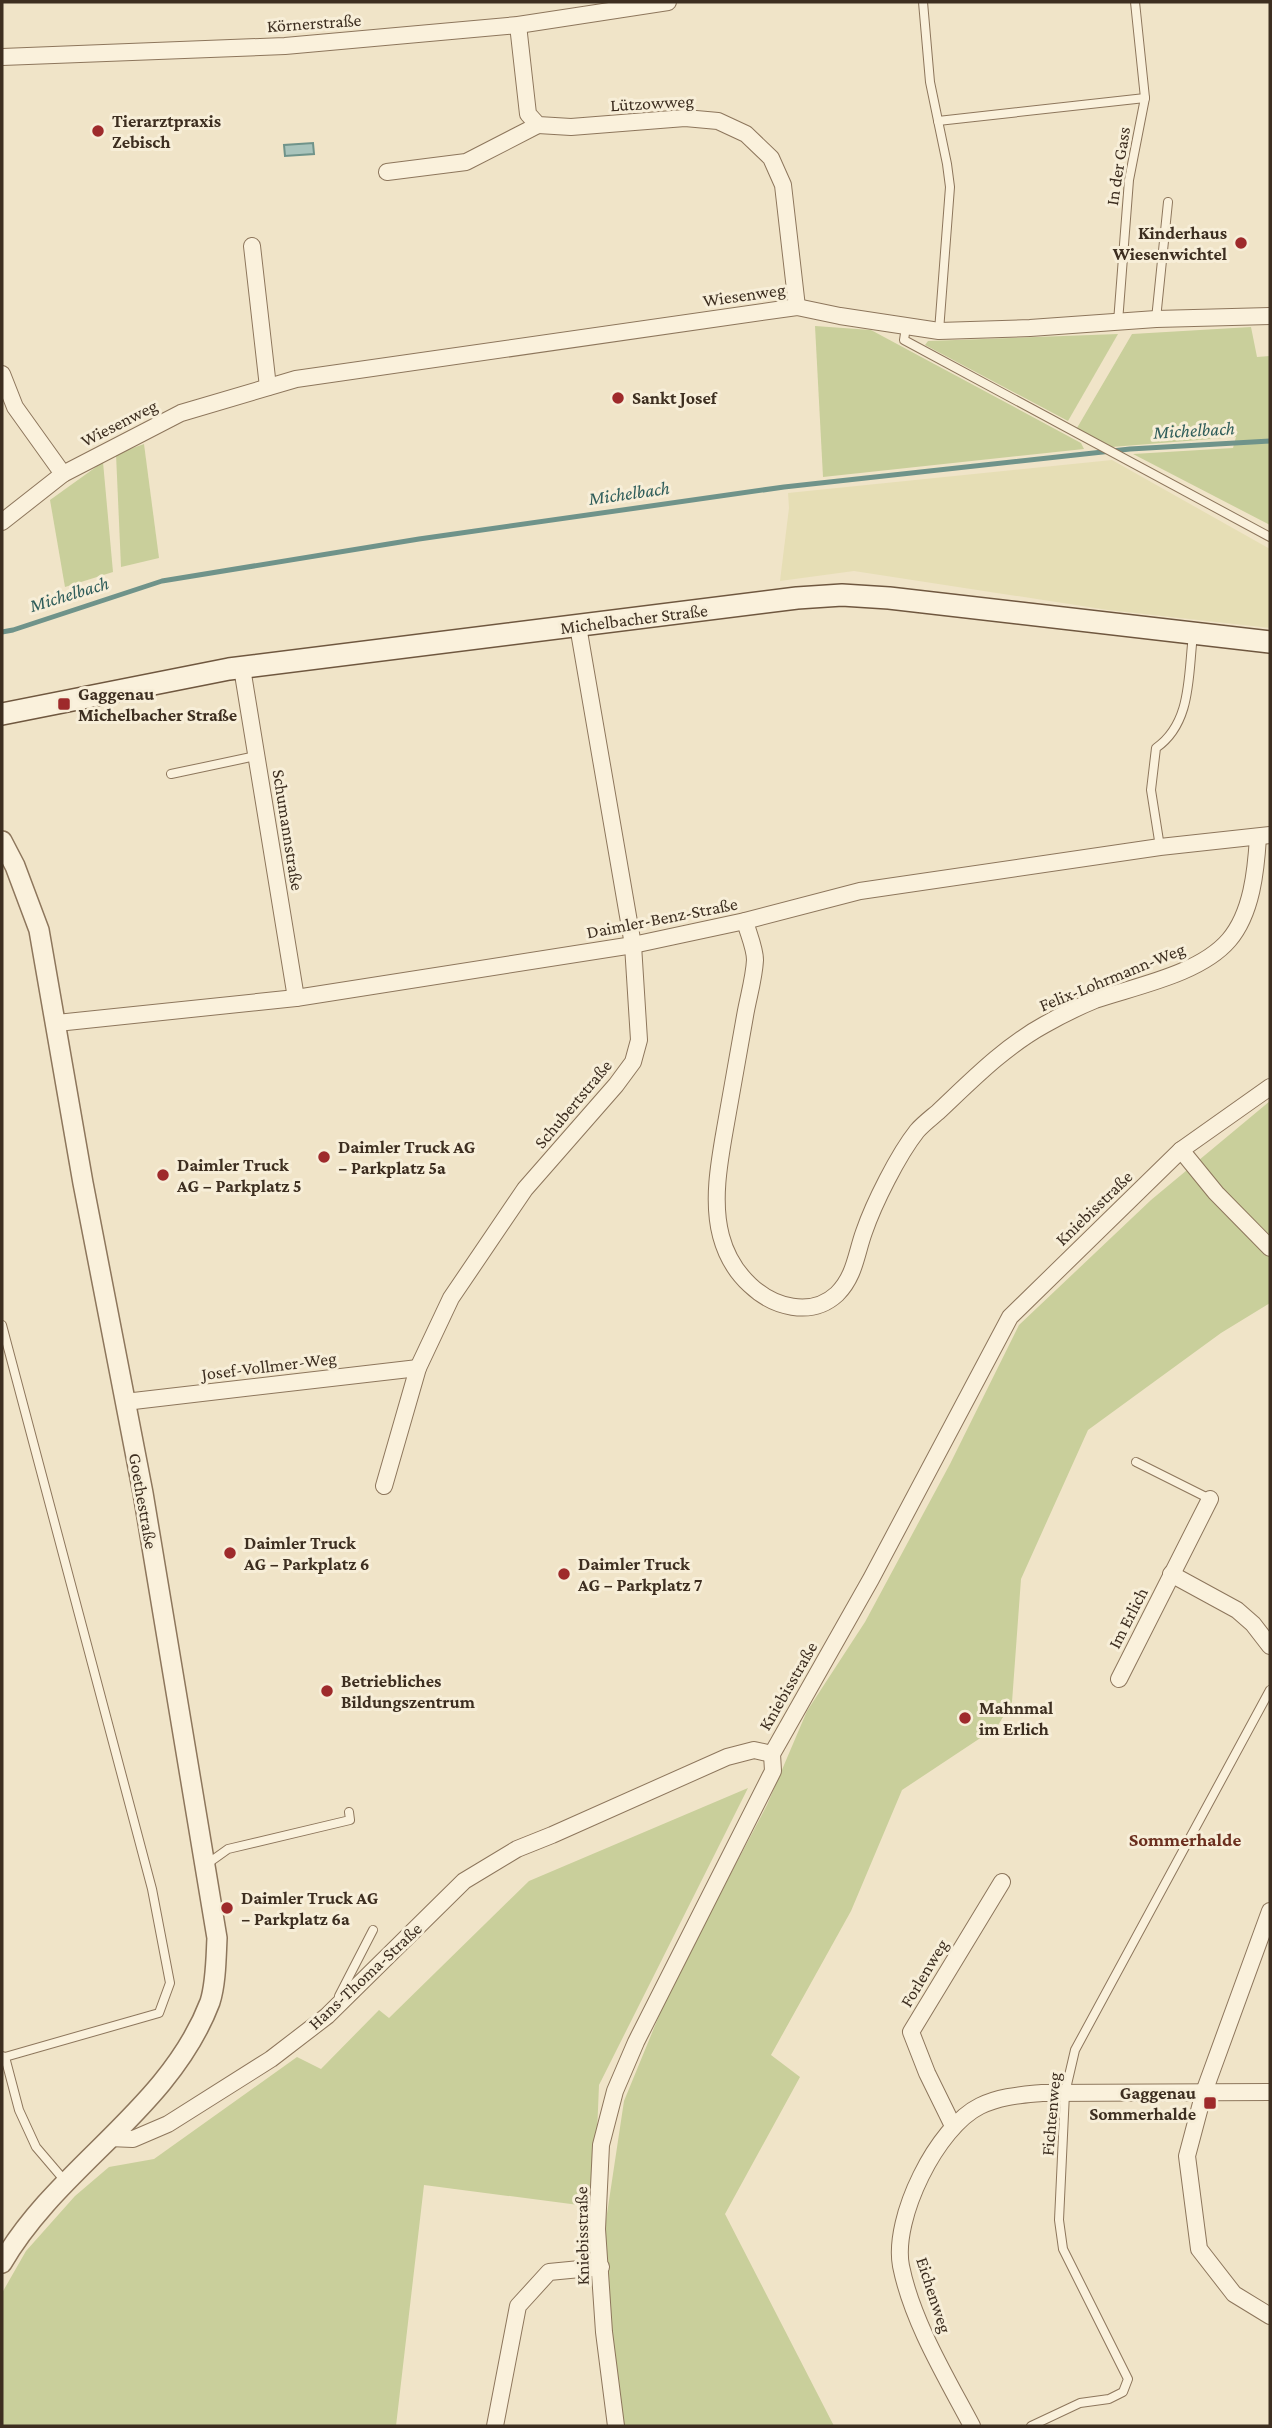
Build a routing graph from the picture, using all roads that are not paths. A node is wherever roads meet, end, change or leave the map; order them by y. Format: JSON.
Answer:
{"nodes":[{"id":1,"x":668,"y":2,"type":"edge"},
{"id":2,"x":923,"y":2,"type":"edge"},
{"id":3,"x":1135,"y":2,"type":"edge"},
{"id":4,"x":518,"y":26,"type":"junction"},
{"id":5,"x":2,"y":57,"type":"edge"},
{"id":6,"x":1145,"y":98,"type":"junction"},
{"id":7,"x":938,"y":121,"type":"junction"},
{"id":8,"x":538,"y":125,"type":"junction"},
{"id":9,"x":387,"y":172,"type":"dead end"},
{"id":10,"x":1168,"y":202,"type":"dead end"},
{"id":11,"x":252,"y":246,"type":"dead end"},
{"id":12,"x":797,"y":307,"type":"junction"},
{"id":13,"x":1270,"y":316,"type":"edge"},
{"id":14,"x":1156,"y":319,"type":"junction"},
{"id":15,"x":1118,"y":322,"type":"junction"},
{"id":16,"x":906,"y":327,"type":"junction"},
{"id":17,"x":939,"y":331,"type":"junction"},
{"id":18,"x":2,"y":374,"type":"edge"},
{"id":19,"x":268,"y":387,"type":"junction"},
{"id":20,"x":63,"y":474,"type":"junction"},
{"id":21,"x":2,"y":522,"type":"edge"},
{"id":22,"x":1270,"y":537,"type":"edge"},
{"id":23,"x":578,"y":626,"type":"junction"},
{"id":24,"x":1193,"y":633,"type":"junction"},
{"id":25,"x":1270,"y":642,"type":"edge"},
{"id":26,"x":242,"y":668,"type":"junction"},
{"id":27,"x":2,"y":715,"type":"edge"},
{"id":28,"x":257,"y":756,"type":"junction"},
{"id":29,"x":171,"y":774,"type":"dead end"},
{"id":30,"x":1264,"y":836,"type":"edge"},
{"id":31,"x":2,"y":841,"type":"edge"},
{"id":32,"x":1160,"y":847,"type":"junction"},
{"id":33,"x":745,"y":922,"type":"junction"},
{"id":34,"x":633,"y":945,"type":"junction"},
{"id":35,"x":296,"y":998,"type":"junction"},
{"id":36,"x":57,"y":1023,"type":"junction"},
{"id":37,"x":1270,"y":1087,"type":"edge"},
{"id":38,"x":1181,"y":1150,"type":"junction"},
{"id":39,"x":1270,"y":1248,"type":"edge"},
{"id":40,"x":2,"y":1325,"type":"edge"},
{"id":41,"x":418,"y":1368,"type":"junction"},
{"id":42,"x":125,"y":1402,"type":"junction"},
{"id":43,"x":1136,"y":1462,"type":"dead end"},
{"id":44,"x":384,"y":1486,"type":"dead end"},
{"id":45,"x":1210,"y":1499,"type":"joint"},
{"id":46,"x":1171,"y":1574,"type":"junction"},
{"id":47,"x":1270,"y":1646,"type":"edge"},
{"id":48,"x":1119,"y":1679,"type":"dead end"},
{"id":49,"x":1270,"y":1690,"type":"edge"},
{"id":50,"x":772,"y":1754,"type":"junction"},
{"id":51,"x":349,"y":1812,"type":"dead end"},
{"id":52,"x":205,"y":1865,"type":"junction"},
{"id":53,"x":1002,"y":1882,"type":"dead end"},
{"id":54,"x":1270,"y":1911,"type":"edge"},
{"id":55,"x":373,"y":1930,"type":"dead end"},
{"id":56,"x":327,"y":2017,"type":"junction"},
{"id":57,"x":4,"y":2057,"type":"edge"},
{"id":58,"x":1205,"y":2092,"type":"junction"},
{"id":59,"x":1270,"y":2092,"type":"edge"},
{"id":60,"x":1065,"y":2093,"type":"junction"},
{"id":61,"x":953,"y":2126,"type":"junction"},
{"id":62,"x":109,"y":2138,"type":"junction"},
{"id":63,"x":66,"y":2183,"type":"junction"},
{"id":64,"x":2,"y":2263,"type":"edge"},
{"id":65,"x":601,"y":2267,"type":"junction"},
{"id":66,"x":1270,"y":2316,"type":"edge"},
{"id":67,"x":495,"y":2426,"type":"edge"},
{"id":68,"x":616,"y":2426,"type":"edge"},
{"id":69,"x":972,"y":2426,"type":"edge"},
{"id":70,"x":1031,"y":2426,"type":"edge"}],
"edges":[{"from":1,"to":4,"type":"street","name":"Körnerstraße"},
{"from":2,"to":7,"type":"lane"},
{"from":3,"to":6,"type":"lane","name":"In der Gass"},
{"from":4,"to":5,"type":"street","name":"Körnerstraße"},
{"from":4,"to":8,"type":"street"},
{"from":6,"to":7,"type":"lane","name":"In der Gass"},
{"from":6,"to":15,"type":"lane","name":"In der Gass"},
{"from":7,"to":17,"type":"lane"},
{"from":8,"to":9,"type":"street"},
{"from":8,"to":12,"type":"street","name":"Lützowweg"},
{"from":10,"to":14,"type":"lane"},
{"from":11,"to":19,"type":"street"},
{"from":12,"to":16,"type":"street","name":"Wiesenweg"},
{"from":12,"to":19,"type":"street","name":"Wiesenweg"},
{"from":13,"to":14,"type":"street","name":"Wiesenweg"},
{"from":14,"to":15,"type":"street","name":"Wiesenweg"},
{"from":15,"to":17,"type":"street","name":"Wiesenweg"},
{"from":16,"to":17,"type":"street","name":"Wiesenweg"},
{"from":16,"to":22,"type":"lane"},
{"from":18,"to":20,"type":"street"},
{"from":19,"to":20,"type":"street","name":"Wiesenweg"},
{"from":20,"to":21,"type":"street","name":"Wiesenweg"},
{"from":23,"to":24,"type":"main road","name":"Michelbacher Straße"},
{"from":23,"to":26,"type":"main road","name":"Michelbacher Straße"},
{"from":23,"to":34,"type":"street","name":"Schubertstraße"},
{"from":24,"to":25,"type":"main road","name":"Michelbacher Straße"},
{"from":24,"to":32,"type":"lane"},
{"from":26,"to":27,"type":"main road","name":"Michelbacher Straße"},
{"from":26,"to":28,"type":"street","name":"Schumannstraße"},
{"from":28,"to":29,"type":"lane"},
{"from":28,"to":35,"type":"street","name":"Schumannstraße"},
{"from":30,"to":32,"type":"street","name":"Daimler-Benz-Straße"},
{"from":30,"to":33,"type":"street","name":"Felix-Lohrmann-Weg"},
{"from":31,"to":36,"type":"street","name":"Goethestraße"},
{"from":32,"to":33,"type":"street","name":"Daimler-Benz-Straße"},
{"from":33,"to":34,"type":"street","name":"Daimler-Benz-Straße"},
{"from":34,"to":35,"type":"street","name":"Daimler-Benz-Straße"},
{"from":34,"to":41,"type":"street","name":"Schubertstraße"},
{"from":35,"to":36,"type":"street","name":"Daimler-Benz-Straße"},
{"from":36,"to":42,"type":"street","name":"Goethestraße"},
{"from":37,"to":38,"type":"street","name":"Kniebisstraße"},
{"from":38,"to":39,"type":"street"},
{"from":38,"to":50,"type":"street","name":"Kniebisstraße"},
{"from":40,"to":57,"type":"lane"},
{"from":41,"to":42,"type":"street","name":"Josef-Vollmer-Weg"},
{"from":41,"to":44,"type":"street","name":"Schubertstraße"},
{"from":42,"to":52,"type":"street","name":"Goethestraße"},
{"from":43,"to":45,"type":"lane"},
{"from":45,"to":46,"type":"street","name":"Im Erlich"},
{"from":46,"to":47,"type":"street"},
{"from":46,"to":48,"type":"street","name":"Im Erlich"},
{"from":49,"to":60,"type":"lane","name":"Fichtenweg"},
{"from":50,"to":56,"type":"street","name":"Hans-Thoma-Straße"},
{"from":50,"to":65,"type":"street","name":"Kniebisstraße"},
{"from":51,"to":52,"type":"lane"},
{"from":52,"to":62,"type":"street","name":"Goethestraße"},
{"from":53,"to":61,"type":"street","name":"Forlenweg"},
{"from":54,"to":58,"type":"street"},
{"from":55,"to":56,"type":"lane"},
{"from":56,"to":62,"type":"street","name":"Hans-Thoma-Straße"},
{"from":57,"to":63,"type":"lane"},
{"from":58,"to":59,"type":"street","name":"Eichenweg"},
{"from":58,"to":60,"type":"street","name":"Eichenweg"},
{"from":58,"to":66,"type":"street"},
{"from":60,"to":61,"type":"street","name":"Eichenweg"},
{"from":60,"to":70,"type":"lane","name":"Fichtenweg"},
{"from":61,"to":69,"type":"street","name":"Eichenweg"},
{"from":62,"to":63,"type":"street"},
{"from":63,"to":64,"type":"street"},
{"from":65,"to":67,"type":"street"},
{"from":65,"to":68,"type":"street","name":"Kniebisstraße"}]}
